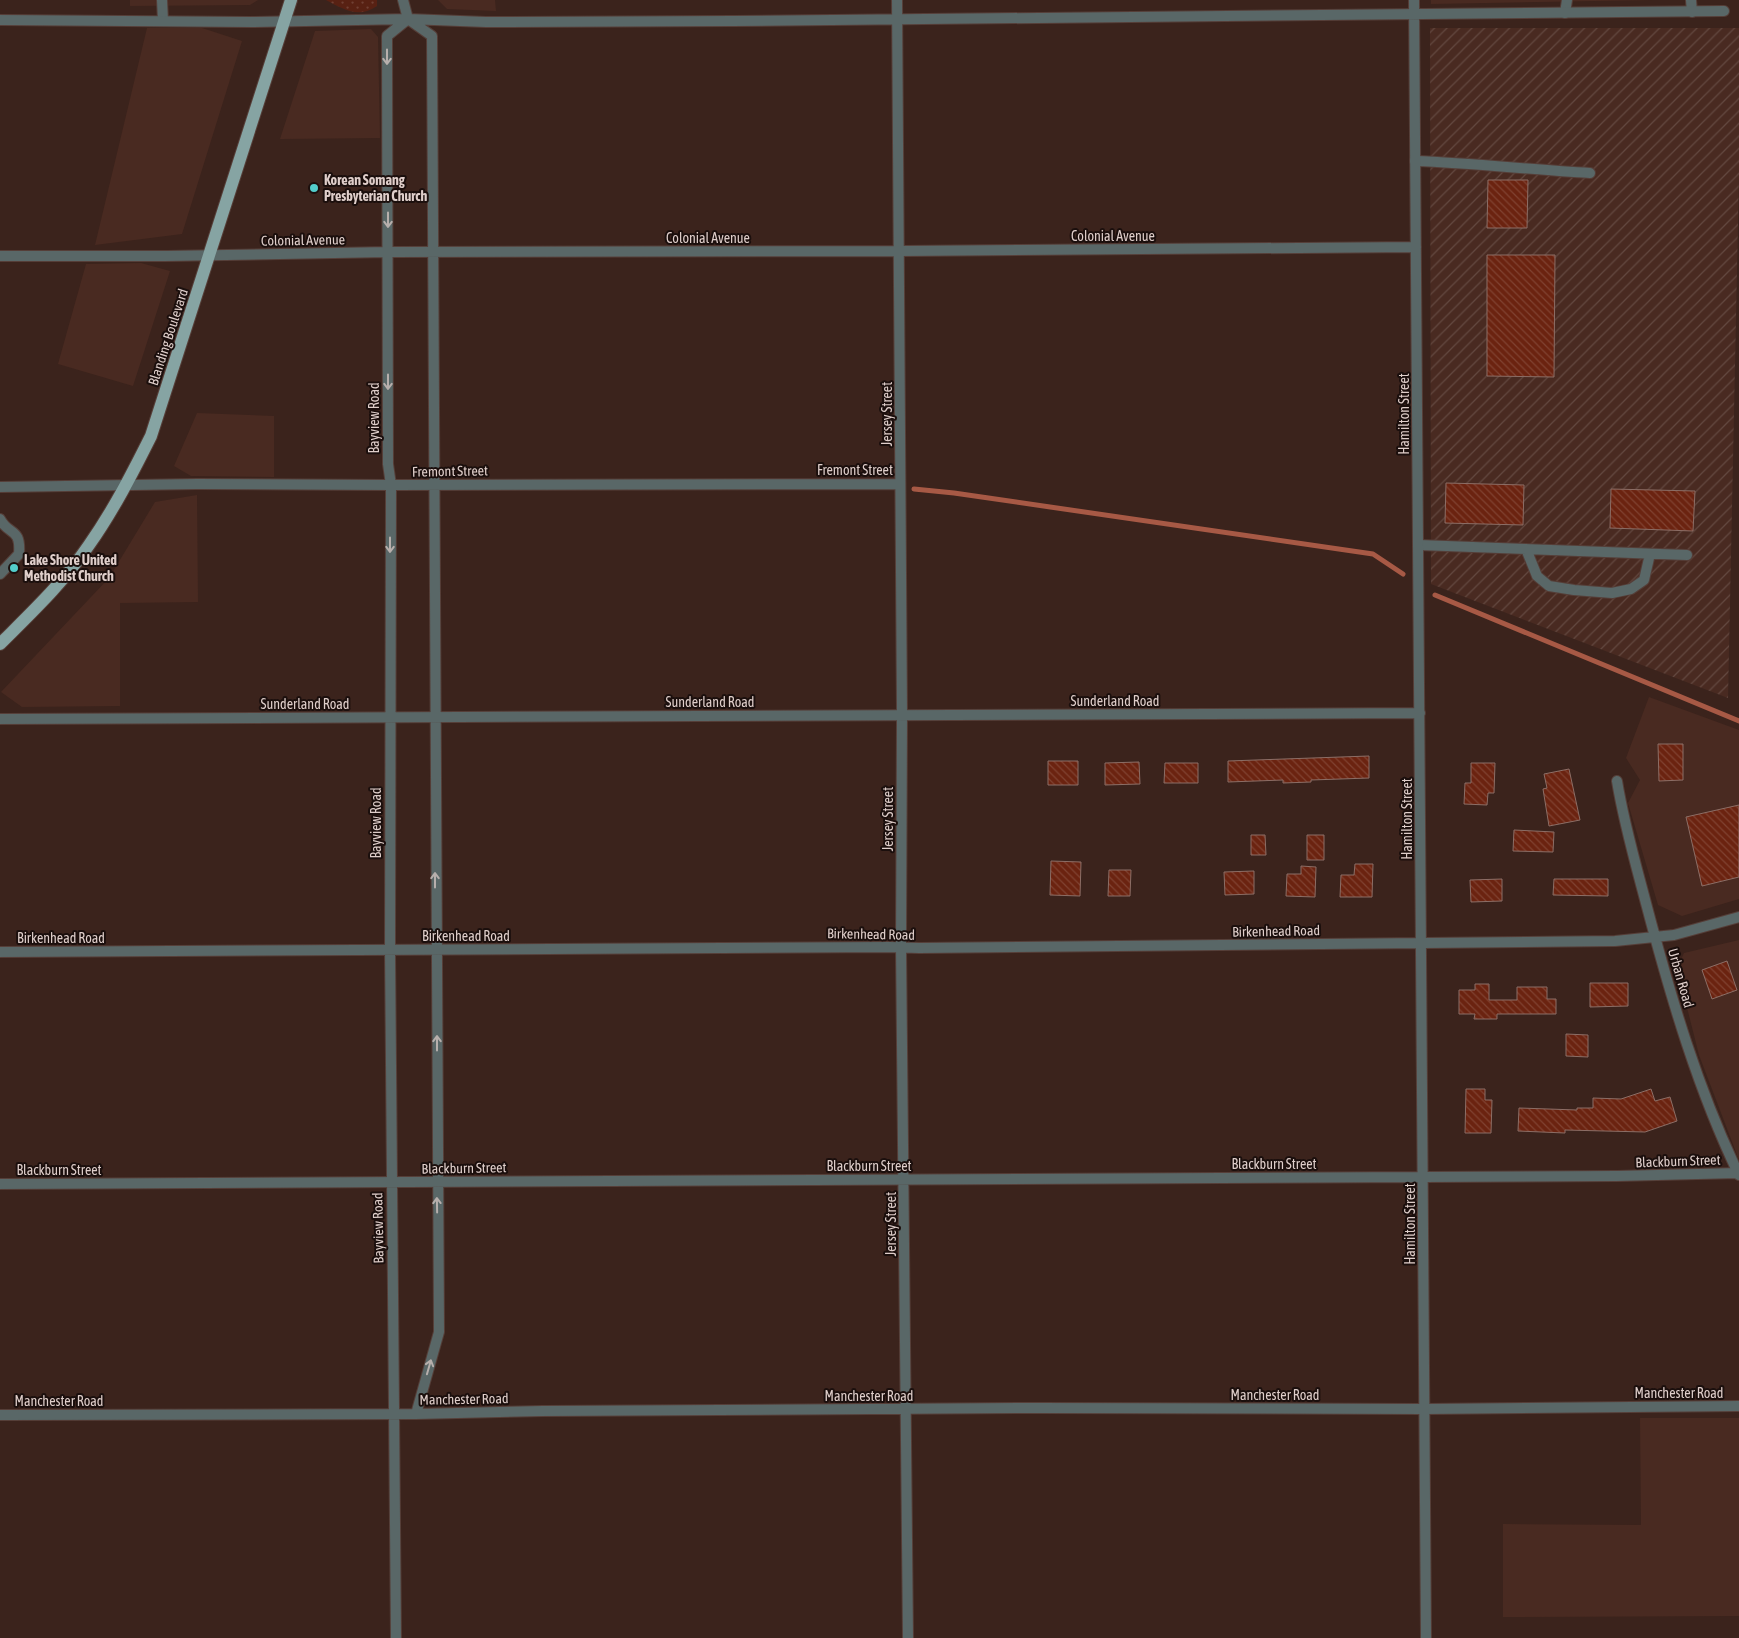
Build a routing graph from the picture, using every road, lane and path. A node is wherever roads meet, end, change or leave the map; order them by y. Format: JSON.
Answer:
{"nodes":[{"id":1,"x":162,"y":0,"type":"edge"},
{"id":2,"x":291,"y":0,"type":"edge"},
{"id":3,"x":404,"y":0,"type":"edge"},
{"id":4,"x":897,"y":0,"type":"edge"},
{"id":5,"x":1414,"y":0,"type":"edge"},
{"id":6,"x":1567,"y":0,"type":"edge"},
{"id":7,"x":1691,"y":0,"type":"edge"},
{"id":8,"x":1724,"y":11,"type":"dead end"},
{"id":9,"x":1692,"y":12,"type":"junction"},
{"id":10,"x":1565,"y":13,"type":"junction"},
{"id":11,"x":1414,"y":15,"type":"junction"},
{"id":12,"x":898,"y":18,"type":"junction"},
{"id":13,"x":408,"y":19,"type":"junction"},
{"id":14,"x":0,"y":20,"type":"edge"},
{"id":15,"x":163,"y":21,"type":"junction"},
{"id":16,"x":285,"y":22,"type":"junction"},
{"id":17,"x":1415,"y":161,"type":"junction"},
{"id":18,"x":1590,"y":174,"type":"dead end"},
{"id":19,"x":1416,"y":247,"type":"junction"},
{"id":20,"x":900,"y":251,"type":"junction"},
{"id":21,"x":388,"y":252,"type":"junction"},
{"id":22,"x":434,"y":252,"type":"junction"},
{"id":23,"x":210,"y":255,"type":"junction"},
{"id":24,"x":0,"y":256,"type":"edge"},
{"id":25,"x":433,"y":484,"type":"junction"},
{"id":26,"x":900,"y":484,"type":"junction"},
{"id":27,"x":126,"y":486,"type":"junction"},
{"id":28,"x":391,"y":486,"type":"junction"},
{"id":29,"x":0,"y":487,"type":"edge"},
{"id":30,"x":0,"y":519,"type":"edge"},
{"id":31,"x":1419,"y":545,"type":"junction"},
{"id":32,"x":1526,"y":549,"type":"junction"},
{"id":33,"x":1650,"y":554,"type":"junction"},
{"id":34,"x":1687,"y":555,"type":"dead end"},
{"id":35,"x":0,"y":574,"type":"edge"},
{"id":36,"x":0,"y":644,"type":"edge"},
{"id":37,"x":1420,"y":713,"type":"junction"},
{"id":38,"x":902,"y":715,"type":"junction"},
{"id":39,"x":390,"y":717,"type":"junction"},
{"id":40,"x":434,"y":717,"type":"junction"},
{"id":41,"x":0,"y":719,"type":"edge"},
{"id":42,"x":1617,"y":781,"type":"dead end"},
{"id":43,"x":1739,"y":917,"type":"edge"},
{"id":44,"x":1655,"y":938,"type":"junction"},
{"id":45,"x":1421,"y":943,"type":"junction"},
{"id":46,"x":901,"y":947,"type":"junction"},
{"id":47,"x":390,"y":950,"type":"junction"},
{"id":48,"x":436,"y":950,"type":"junction"},
{"id":49,"x":0,"y":952,"type":"edge"},
{"id":50,"x":1738,"y":1174,"type":"edge"},
{"id":51,"x":1424,"y":1176,"type":"junction"},
{"id":52,"x":904,"y":1180,"type":"junction"},
{"id":53,"x":437,"y":1182,"type":"junction"},
{"id":54,"x":392,"y":1183,"type":"junction"},
{"id":55,"x":0,"y":1184,"type":"edge"},
{"id":56,"x":1739,"y":1406,"type":"edge"},
{"id":57,"x":905,"y":1409,"type":"junction"},
{"id":58,"x":1425,"y":1409,"type":"junction"},
{"id":59,"x":394,"y":1414,"type":"junction"},
{"id":60,"x":416,"y":1414,"type":"junction"},
{"id":61,"x":0,"y":1415,"type":"edge"},
{"id":62,"x":396,"y":1638,"type":"edge"},
{"id":63,"x":908,"y":1638,"type":"edge"},
{"id":64,"x":1426,"y":1638,"type":"edge"}],
"edges":[{"from":1,"to":15,"type":"street"},
{"from":2,"to":16,"type":"main road","name":"Blanding Boulevard"},
{"from":3,"to":13,"type":"street"},
{"from":4,"to":12,"type":"street","name":"Jersey Street"},
{"from":5,"to":11,"type":"street","name":"Hamilton Street"},
{"from":6,"to":10,"type":"street"},
{"from":7,"to":9,"type":"street"},
{"from":8,"to":9,"type":"street"},
{"from":9,"to":10,"type":"street"},
{"from":10,"to":11,"type":"street"},
{"from":11,"to":12,"type":"street"},
{"from":11,"to":17,"type":"street","name":"Hamilton Street"},
{"from":12,"to":13,"type":"street"},
{"from":12,"to":20,"type":"street","name":"Jersey Street"},
{"from":13,"to":16,"type":"street"},
{"from":13,"to":21,"type":"street","name":"Bayview Road","one_way":true},
{"from":13,"to":22,"type":"street"},
{"from":14,"to":15,"type":"street"},
{"from":15,"to":16,"type":"street"},
{"from":16,"to":23,"type":"main road","name":"Blanding Boulevard"},
{"from":17,"to":18,"type":"street"},
{"from":17,"to":19,"type":"street","name":"Hamilton Street"},
{"from":19,"to":20,"type":"street","name":"Colonial Avenue"},
{"from":19,"to":31,"type":"street","name":"Hamilton Street"},
{"from":20,"to":22,"type":"street","name":"Colonial Avenue"},
{"from":20,"to":26,"type":"street","name":"Jersey Street"},
{"from":21,"to":22,"type":"street","name":"Colonial Avenue"},
{"from":21,"to":23,"type":"street","name":"Colonial Avenue"},
{"from":21,"to":28,"type":"street","name":"Bayview Road","one_way":true},
{"from":22,"to":25,"type":"street"},
{"from":23,"to":24,"type":"street","name":"Colonial Avenue"},
{"from":23,"to":27,"type":"main road","name":"Blanding Boulevard"},
{"from":25,"to":26,"type":"street","name":"Fremont Street"},
{"from":25,"to":28,"type":"street","name":"Fremont Street"},
{"from":25,"to":40,"type":"street"},
{"from":26,"to":38,"type":"street","name":"Jersey Street"},
{"from":27,"to":28,"type":"street","name":"Fremont Street"},
{"from":27,"to":29,"type":"street","name":"Fremont Street"},
{"from":27,"to":36,"type":"main road","name":"Blanding Boulevard"},
{"from":28,"to":39,"type":"street","name":"Bayview Road","one_way":true},
{"from":30,"to":35,"type":"street"},
{"from":31,"to":32,"type":"street"},
{"from":31,"to":37,"type":"street","name":"Hamilton Street"},
{"from":32,"to":33,"type":"street"},
{"from":32,"to":33,"type":"street"},
{"from":33,"to":34,"type":"street"},
{"from":37,"to":38,"type":"street","name":"Sunderland Road"},
{"from":37,"to":45,"type":"street","name":"Hamilton Street"},
{"from":38,"to":40,"type":"street","name":"Sunderland Road"},
{"from":38,"to":46,"type":"street","name":"Jersey Street"},
{"from":39,"to":40,"type":"street","name":"Sunderland Road"},
{"from":39,"to":41,"type":"street","name":"Sunderland Road"},
{"from":39,"to":47,"type":"street","name":"Bayview Road"},
{"from":48,"to":40,"type":"street","one_way":true},
{"from":42,"to":44,"type":"street","name":"Urban Road"},
{"from":43,"to":44,"type":"street","name":"Birkenhead Road"},
{"from":44,"to":45,"type":"street","name":"Birkenhead Road"},
{"from":44,"to":50,"type":"street","name":"Urban Road"},
{"from":45,"to":46,"type":"street","name":"Birkenhead Road"},
{"from":45,"to":51,"type":"street","name":"Hamilton Street"},
{"from":46,"to":48,"type":"street","name":"Birkenhead Road"},
{"from":46,"to":52,"type":"street","name":"Jersey Street"},
{"from":47,"to":48,"type":"street","name":"Birkenhead Road"},
{"from":47,"to":49,"type":"street","name":"Birkenhead Road"},
{"from":47,"to":54,"type":"street","name":"Bayview Road"},
{"from":53,"to":48,"type":"street","one_way":true},
{"from":50,"to":51,"type":"street","name":"Blackburn Street"},
{"from":51,"to":52,"type":"street","name":"Blackburn Street"},
{"from":51,"to":58,"type":"street","name":"Hamilton Street"},
{"from":52,"to":53,"type":"street","name":"Blackburn Street"},
{"from":52,"to":57,"type":"street","name":"Jersey Street"},
{"from":53,"to":54,"type":"street","name":"Blackburn Street"},
{"from":60,"to":53,"type":"street","one_way":true},
{"from":54,"to":55,"type":"street","name":"Blackburn Street"},
{"from":54,"to":59,"type":"street","name":"Bayview Road"},
{"from":56,"to":58,"type":"street","name":"Manchester Road"},
{"from":57,"to":58,"type":"street","name":"Manchester Road"},
{"from":57,"to":60,"type":"street","name":"Manchester Road"},
{"from":57,"to":63,"type":"street","name":"Jersey Street"},
{"from":58,"to":64,"type":"street","name":"Hamilton Street"},
{"from":59,"to":60,"type":"street","name":"Manchester Road"},
{"from":59,"to":61,"type":"street","name":"Manchester Road"},
{"from":59,"to":62,"type":"street","name":"Bayview Road"}]}
